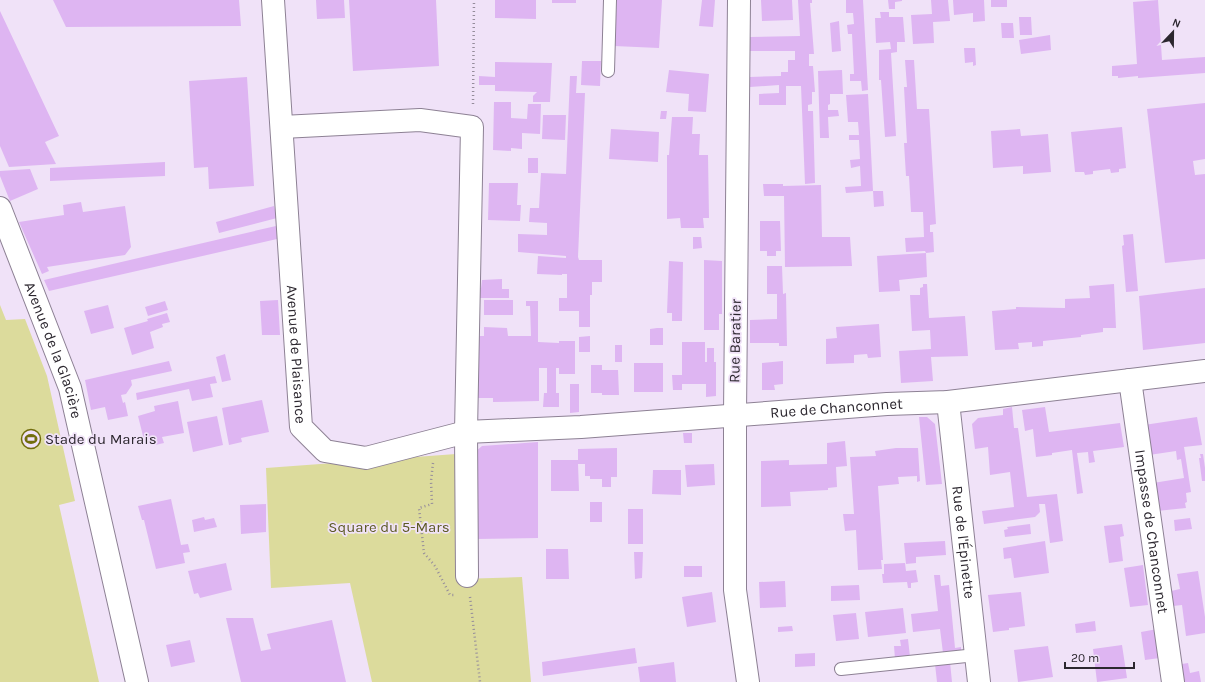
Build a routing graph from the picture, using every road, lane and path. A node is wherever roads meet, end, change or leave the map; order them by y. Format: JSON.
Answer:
{"nodes":[{"id":1,"x":274,"y":0,"type":"edge"},
{"id":2,"x":474,"y":0,"type":"edge"},
{"id":3,"x":610,"y":0,"type":"edge"},
{"id":4,"x":739,"y":0,"type":"edge"},
{"id":5,"x":608,"y":71,"type":"dead end"},
{"id":6,"x":282,"y":127,"type":"junction"},
{"id":7,"x":472,"y":127,"type":"junction"},
{"id":8,"x":0,"y":208,"type":"edge"},
{"id":9,"x":1205,"y":371,"type":"edge"},
{"id":10,"x":1130,"y":380,"type":"junction"},
{"id":11,"x":948,"y":402,"type":"junction"},
{"id":12,"x":735,"y":414,"type":"junction"},
{"id":13,"x":466,"y":432,"type":"junction"},
{"id":14,"x":467,"y":576,"type":"dead end"},
{"id":15,"x":976,"y":655,"type":"junction"},
{"id":16,"x":841,"y":669,"type":"dead end"},
{"id":17,"x":138,"y":682,"type":"edge"},
{"id":18,"x":748,"y":682,"type":"edge"},
{"id":19,"x":979,"y":682,"type":"edge"},
{"id":20,"x":1173,"y":682,"type":"edge"}],
"edges":[{"from":1,"to":6,"type":"street","name":"Avenue de Plaisance"},
{"from":2,"to":7,"type":"path"},
{"from":3,"to":5,"type":"lane"},
{"from":4,"to":12,"type":"street","name":"Rue Baratier"},
{"from":6,"to":7,"type":"street"},
{"from":6,"to":13,"type":"street","name":"Avenue de Plaisance"},
{"from":7,"to":13,"type":"street"},
{"from":8,"to":17,"type":"street","name":"Avenue de la Glacière"},
{"from":9,"to":10,"type":"street","name":"Rue de Chanconnet"},
{"from":10,"to":11,"type":"street","name":"Rue de Chanconnet"},
{"from":10,"to":20,"type":"street","name":"Impasse de Chanconnet"},
{"from":11,"to":12,"type":"street","name":"Rue de Chanconnet"},
{"from":11,"to":15,"type":"street","name":"Rue de l'Épinette"},
{"from":12,"to":13,"type":"street","name":"Rue de Chanconnet"},
{"from":12,"to":18,"type":"street","name":"Rue Baratier"},
{"from":13,"to":14,"type":"street"},
{"from":15,"to":16,"type":"lane"},
{"from":15,"to":19,"type":"street","name":"Rue de l'Épinette"}]}
